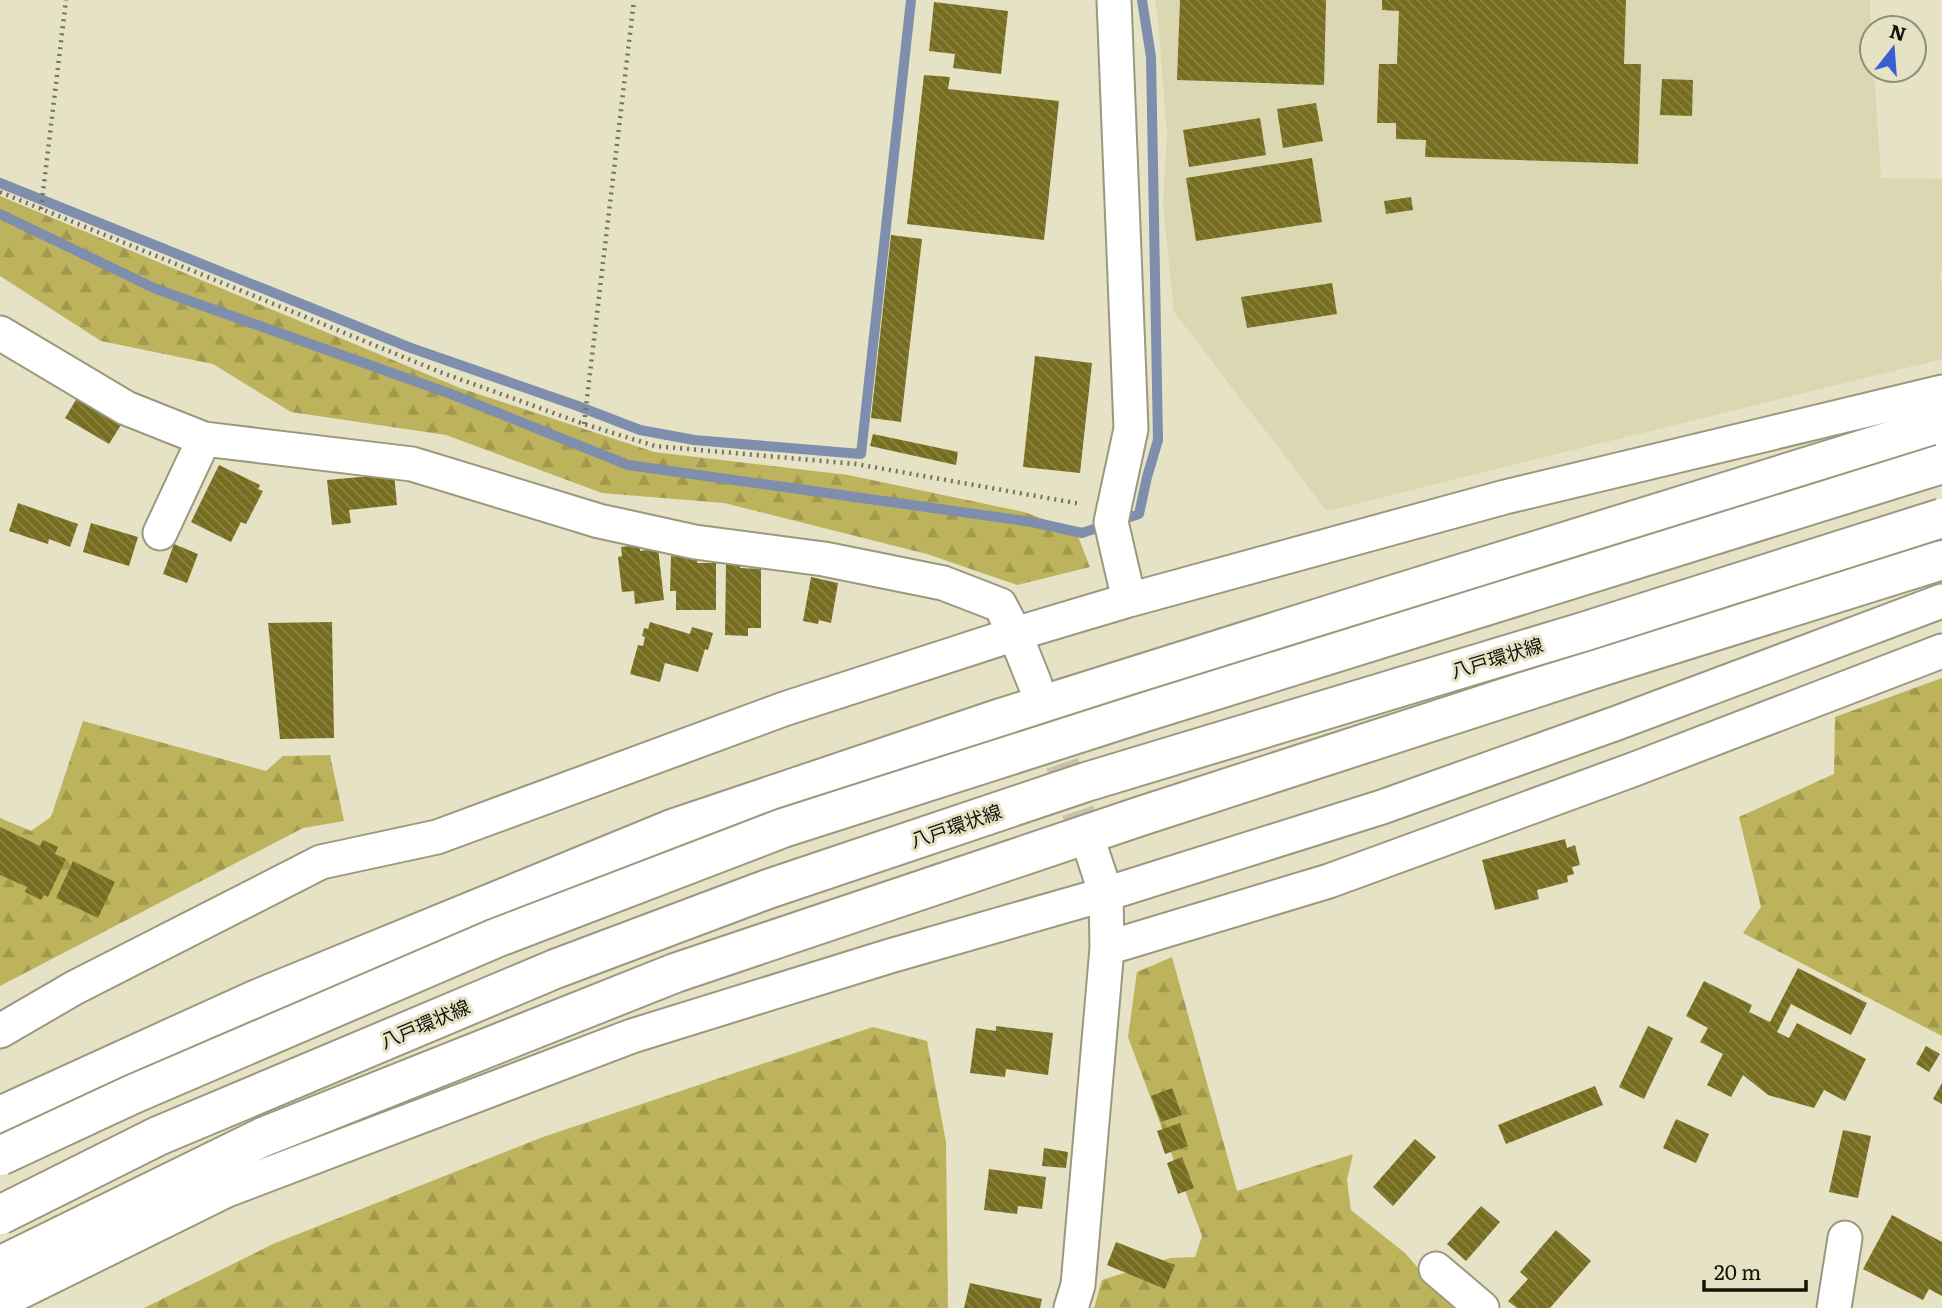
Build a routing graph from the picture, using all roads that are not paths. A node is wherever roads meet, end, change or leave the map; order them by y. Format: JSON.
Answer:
{"nodes":[{"id":1,"x":1114,"y":0,"type":"edge"},
{"id":2,"x":0,"y":332,"type":"edge"},
{"id":3,"x":1942,"y":392,"type":"edge"},
{"id":4,"x":1942,"y":425,"type":"edge"},
{"id":5,"x":204,"y":439,"type":"junction"},
{"id":6,"x":1942,"y":464,"type":"edge"},
{"id":7,"x":1942,"y":518,"type":"edge"},
{"id":8,"x":160,"y":533,"type":"dead end"},
{"id":9,"x":1942,"y":560,"type":"edge"},
{"id":10,"x":1129,"y":600,"type":"junction"},
{"id":11,"x":1942,"y":601,"type":"edge"},
{"id":12,"x":1015,"y":635,"type":"junction"},
{"id":13,"x":1942,"y":651,"type":"edge"},
{"id":14,"x":1035,"y":684,"type":"tunnel mouth"},
{"id":15,"x":1617,"y":723,"type":"junction"},
{"id":16,"x":1632,"y":770,"type":"junction"},
{"id":17,"x":1089,"y":843,"type":"tunnel mouth"},
{"id":18,"x":1106,"y":894,"type":"junction"},
{"id":19,"x":1107,"y":948,"type":"junction"},
{"id":20,"x":0,"y":1031,"type":"edge"},
{"id":21,"x":0,"y":1116,"type":"edge"},
{"id":22,"x":0,"y":1156,"type":"edge"},
{"id":23,"x":0,"y":1215,"type":"edge"},
{"id":24,"x":1845,"y":1238,"type":"dead end"},
{"id":25,"x":0,"y":1266,"type":"edge"},
{"id":26,"x":1436,"y":1269,"type":"dead end"},
{"id":27,"x":0,"y":1302,"type":"edge"},
{"id":28,"x":1071,"y":1308,"type":"edge"},
{"id":29,"x":1482,"y":1308,"type":"edge"},
{"id":30,"x":1835,"y":1308,"type":"edge"}],
"edges":[{"from":1,"to":10,"type":"street"},
{"from":2,"to":5,"type":"street"},
{"from":3,"to":10,"type":"street"},
{"from":4,"to":21,"type":"main road"},
{"from":5,"to":8,"type":"street"},
{"from":5,"to":12,"type":"street"},
{"from":6,"to":22,"type":"main road","bridge":true},
{"from":7,"to":23,"type":"main road","name":"八戸環状線","bridge":true},
{"from":9,"to":25,"type":"main road"},
{"from":10,"to":12,"type":"street"},
{"from":11,"to":15,"type":"street"},
{"from":12,"to":14,"type":"street"},
{"from":12,"to":20,"type":"street"},
{"from":13,"to":16,"type":"street"},
{"from":15,"to":16,"type":"street"},
{"from":15,"to":18,"type":"street"},
{"from":16,"to":19,"type":"street"},
{"from":17,"to":18,"type":"street"},
{"from":18,"to":19,"type":"street"},
{"from":18,"to":27,"type":"street"},
{"from":19,"to":28,"type":"street"},
{"from":24,"to":30,"type":"street"},
{"from":26,"to":29,"type":"street"}]}
